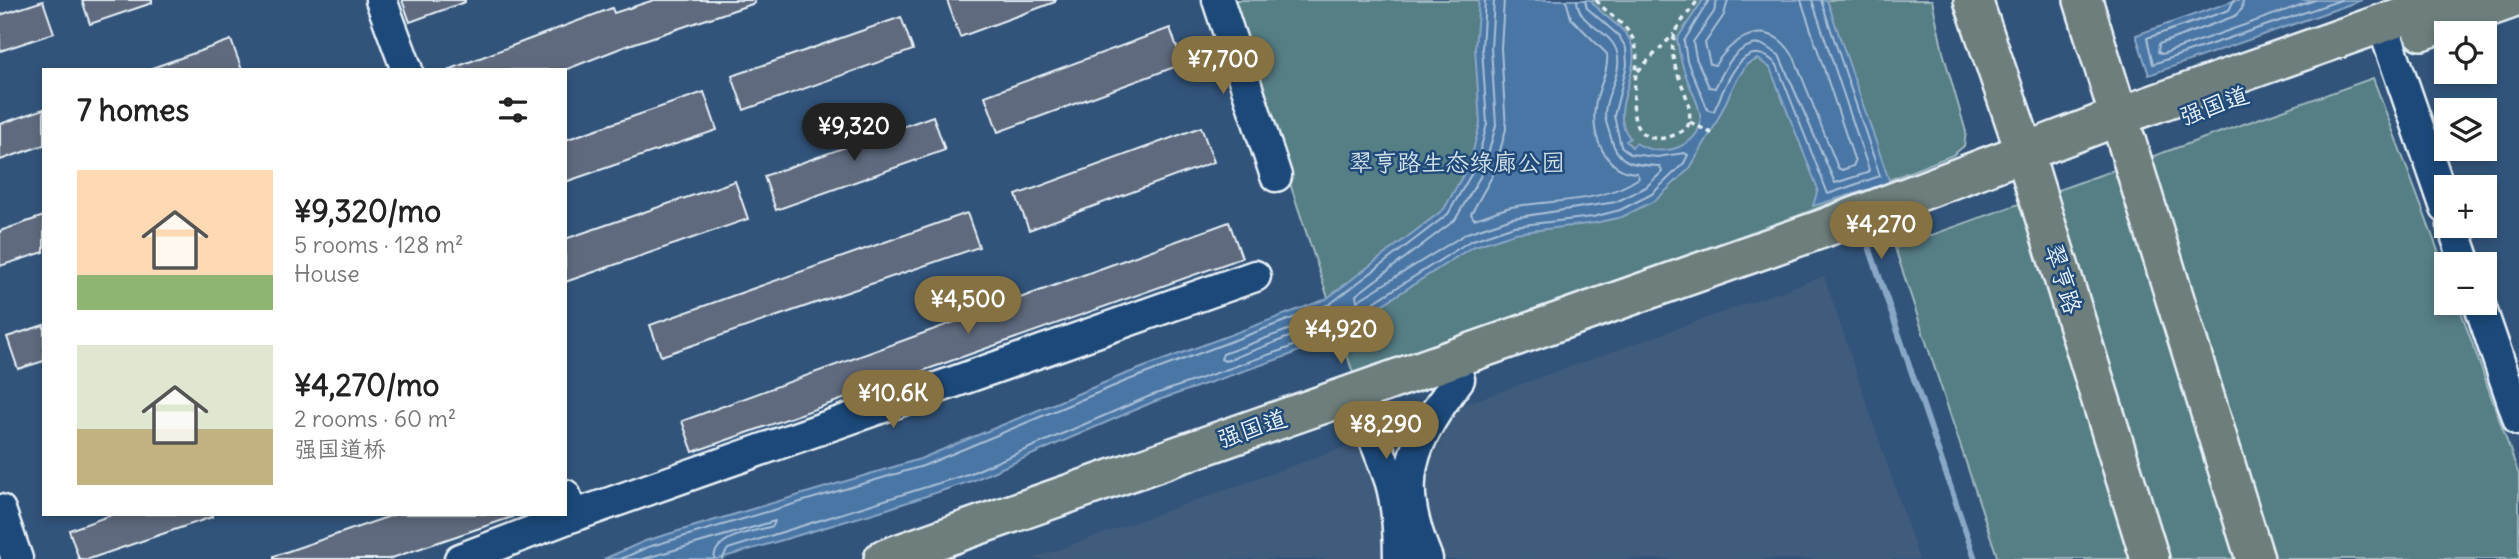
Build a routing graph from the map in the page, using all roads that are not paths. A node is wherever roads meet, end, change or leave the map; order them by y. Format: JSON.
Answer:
{"nodes":[{"id":1,"x":381,"y":0,"type":"edge"},
{"id":2,"x":1218,"y":0,"type":"edge"},
{"id":3,"x":1973,"y":0,"type":"edge"},
{"id":4,"x":2083,"y":0,"type":"edge"},
{"id":5,"x":2448,"y":0,"type":"edge"},
{"id":6,"x":2510,"y":0,"type":"edge"},
{"id":7,"x":2385,"y":33,"type":"junction"},
{"id":8,"x":406,"y":68,"type":"edge"},
{"id":9,"x":2120,"y":117,"type":"junction"},
{"id":10,"x":2024,"y":152,"type":"junction"},
{"id":11,"x":2434,"y":175,"type":"edge"},
{"id":12,"x":1276,"y":176,"type":"dead end"},
{"id":13,"x":1821,"y":240,"type":"junction"},
{"id":14,"x":1255,"y":276,"type":"dead end"},
{"id":15,"x":2483,"y":315,"type":"edge"},
{"id":16,"x":1459,"y":379,"type":"junction"},
{"id":17,"x":1362,"y":401,"type":"junction"},
{"id":18,"x":2519,"y":420,"type":"edge"},
{"id":19,"x":569,"y":505,"type":"edge"},
{"id":20,"x":0,"y":510,"type":"edge"},
{"id":21,"x":547,"y":516,"type":"edge"},
{"id":22,"x":17,"y":559,"type":"edge"},
{"id":23,"x":460,"y":559,"type":"edge"},
{"id":24,"x":884,"y":559,"type":"edge"},
{"id":25,"x":948,"y":559,"type":"edge"},
{"id":26,"x":1399,"y":559,"type":"edge"},
{"id":27,"x":1427,"y":559,"type":"edge"},
{"id":28,"x":2150,"y":559,"type":"edge"},
{"id":29,"x":2255,"y":559,"type":"edge"}],
"edges":[{"from":1,"to":8,"type":"street"},
{"from":2,"to":12,"type":"street"},
{"from":3,"to":10,"type":"main road","name":"翠亨路"},
{"from":4,"to":9,"type":"main road"},
{"from":5,"to":7,"type":"main road","name":"强国道"},
{"from":6,"to":7,"type":"main road","name":"强国道"},
{"from":7,"to":9,"type":"main road","name":"强国道"},
{"from":7,"to":11,"type":"street"},
{"from":9,"to":10,"type":"main road","name":"强国道"},
{"from":9,"to":29,"type":"main road"},
{"from":10,"to":13,"type":"main road","name":"强国道"},
{"from":10,"to":28,"type":"main road","name":"翠亨路"},
{"from":13,"to":16,"type":"main road","name":"强国道"},
{"from":13,"to":17,"type":"main road","name":"强国道"},
{"from":14,"to":19,"type":"street"},
{"from":15,"to":18,"type":"street"},
{"from":16,"to":17,"type":"main road","name":"强国道"},
{"from":16,"to":27,"type":"street"},
{"from":17,"to":24,"type":"main road","name":"强国道"},
{"from":17,"to":25,"type":"main road","name":"强国道"},
{"from":17,"to":26,"type":"street"},
{"from":20,"to":22,"type":"street"},
{"from":21,"to":23,"type":"street"}]}
